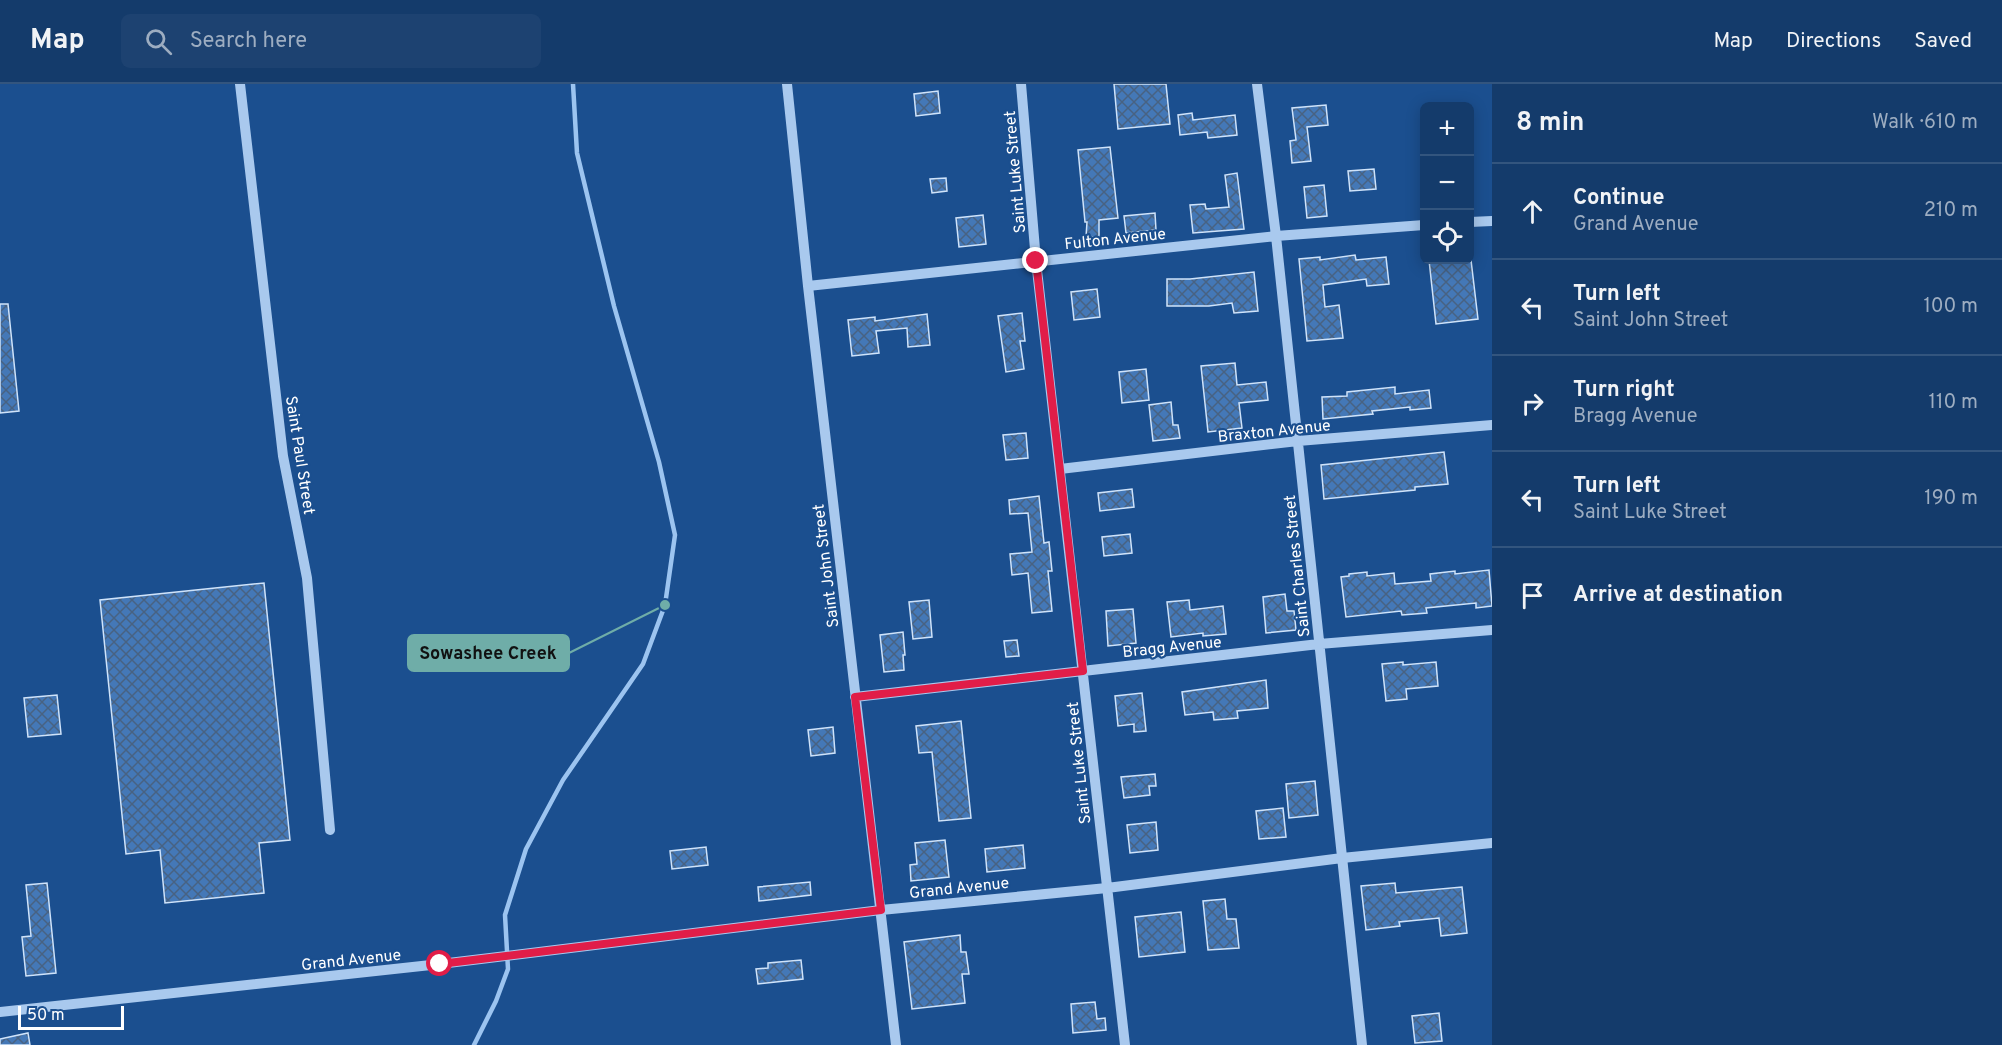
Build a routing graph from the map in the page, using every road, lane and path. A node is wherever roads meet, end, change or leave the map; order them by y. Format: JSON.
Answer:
{"nodes":[{"id":1,"x":240,"y":84,"type":"edge"},
{"id":2,"x":787,"y":84,"type":"edge"},
{"id":3,"x":1021,"y":84,"type":"edge"},
{"id":4,"x":1257,"y":84,"type":"edge"},
{"id":5,"x":1492,"y":221,"type":"edge"},
{"id":6,"x":1474,"y":222,"type":"edge"},
{"id":7,"x":1420,"y":225,"type":"edge"},
{"id":8,"x":1276,"y":236,"type":"junction"},
{"id":9,"x":1036,"y":261,"type":"junction"},
{"id":10,"x":808,"y":286,"type":"junction"},
{"id":11,"x":1492,"y":425,"type":"edge"},
{"id":12,"x":1298,"y":441,"type":"junction"},
{"id":13,"x":1060,"y":469,"type":"junction"},
{"id":14,"x":1492,"y":630,"type":"edge"},
{"id":15,"x":1319,"y":644,"type":"junction"},
{"id":16,"x":1083,"y":671,"type":"junction"},
{"id":17,"x":855,"y":697,"type":"junction"},
{"id":18,"x":330,"y":831,"type":"dead end"},
{"id":19,"x":1492,"y":843,"type":"edge"},
{"id":20,"x":1342,"y":858,"type":"junction"},
{"id":21,"x":1107,"y":888,"type":"junction"},
{"id":22,"x":881,"y":910,"type":"junction"},
{"id":23,"x":0,"y":1012,"type":"edge"},
{"id":24,"x":896,"y":1045,"type":"edge"},
{"id":25,"x":1125,"y":1045,"type":"edge"},
{"id":26,"x":1362,"y":1045,"type":"edge"}],
"edges":[{"from":1,"to":18,"type":"street","name":"Saint Paul Street"},
{"from":2,"to":10,"type":"street","name":"Saint John Street"},
{"from":3,"to":9,"type":"street","name":"Saint Luke Street"},
{"from":4,"to":8,"type":"street","name":"Saint Charles Street"},
{"from":5,"to":6,"type":"street"},
{"from":7,"to":8,"type":"street","name":"Fulton Avenue"},
{"from":8,"to":9,"type":"street","name":"Fulton Avenue"},
{"from":8,"to":12,"type":"street","name":"Saint Charles Street"},
{"from":9,"to":10,"type":"street","name":"Fulton Avenue"},
{"from":9,"to":13,"type":"street","name":"Saint Luke Street"},
{"from":10,"to":17,"type":"street","name":"Saint John Street"},
{"from":11,"to":12,"type":"street","name":"Braxton Avenue"},
{"from":12,"to":13,"type":"street","name":"Braxton Avenue"},
{"from":12,"to":15,"type":"street","name":"Saint Charles Street"},
{"from":13,"to":16,"type":"street","name":"Saint Luke Street"},
{"from":14,"to":15,"type":"street","name":"Bragg Avenue"},
{"from":15,"to":16,"type":"street","name":"Bragg Avenue"},
{"from":15,"to":20,"type":"street","name":"Saint Charles Street"},
{"from":16,"to":17,"type":"street","name":"Bragg Avenue"},
{"from":16,"to":21,"type":"street","name":"Saint Luke Street"},
{"from":17,"to":22,"type":"street","name":"Saint John Street"},
{"from":19,"to":20,"type":"street","name":"Grand Avenue"},
{"from":20,"to":21,"type":"street","name":"Grand Avenue"},
{"from":20,"to":26,"type":"street","name":"Saint Charles Street"},
{"from":21,"to":22,"type":"street","name":"Grand Avenue"},
{"from":21,"to":25,"type":"street","name":"Saint Luke Street"},
{"from":22,"to":23,"type":"street","name":"Grand Avenue"},
{"from":22,"to":24,"type":"street","name":"Saint John Street"}]}
